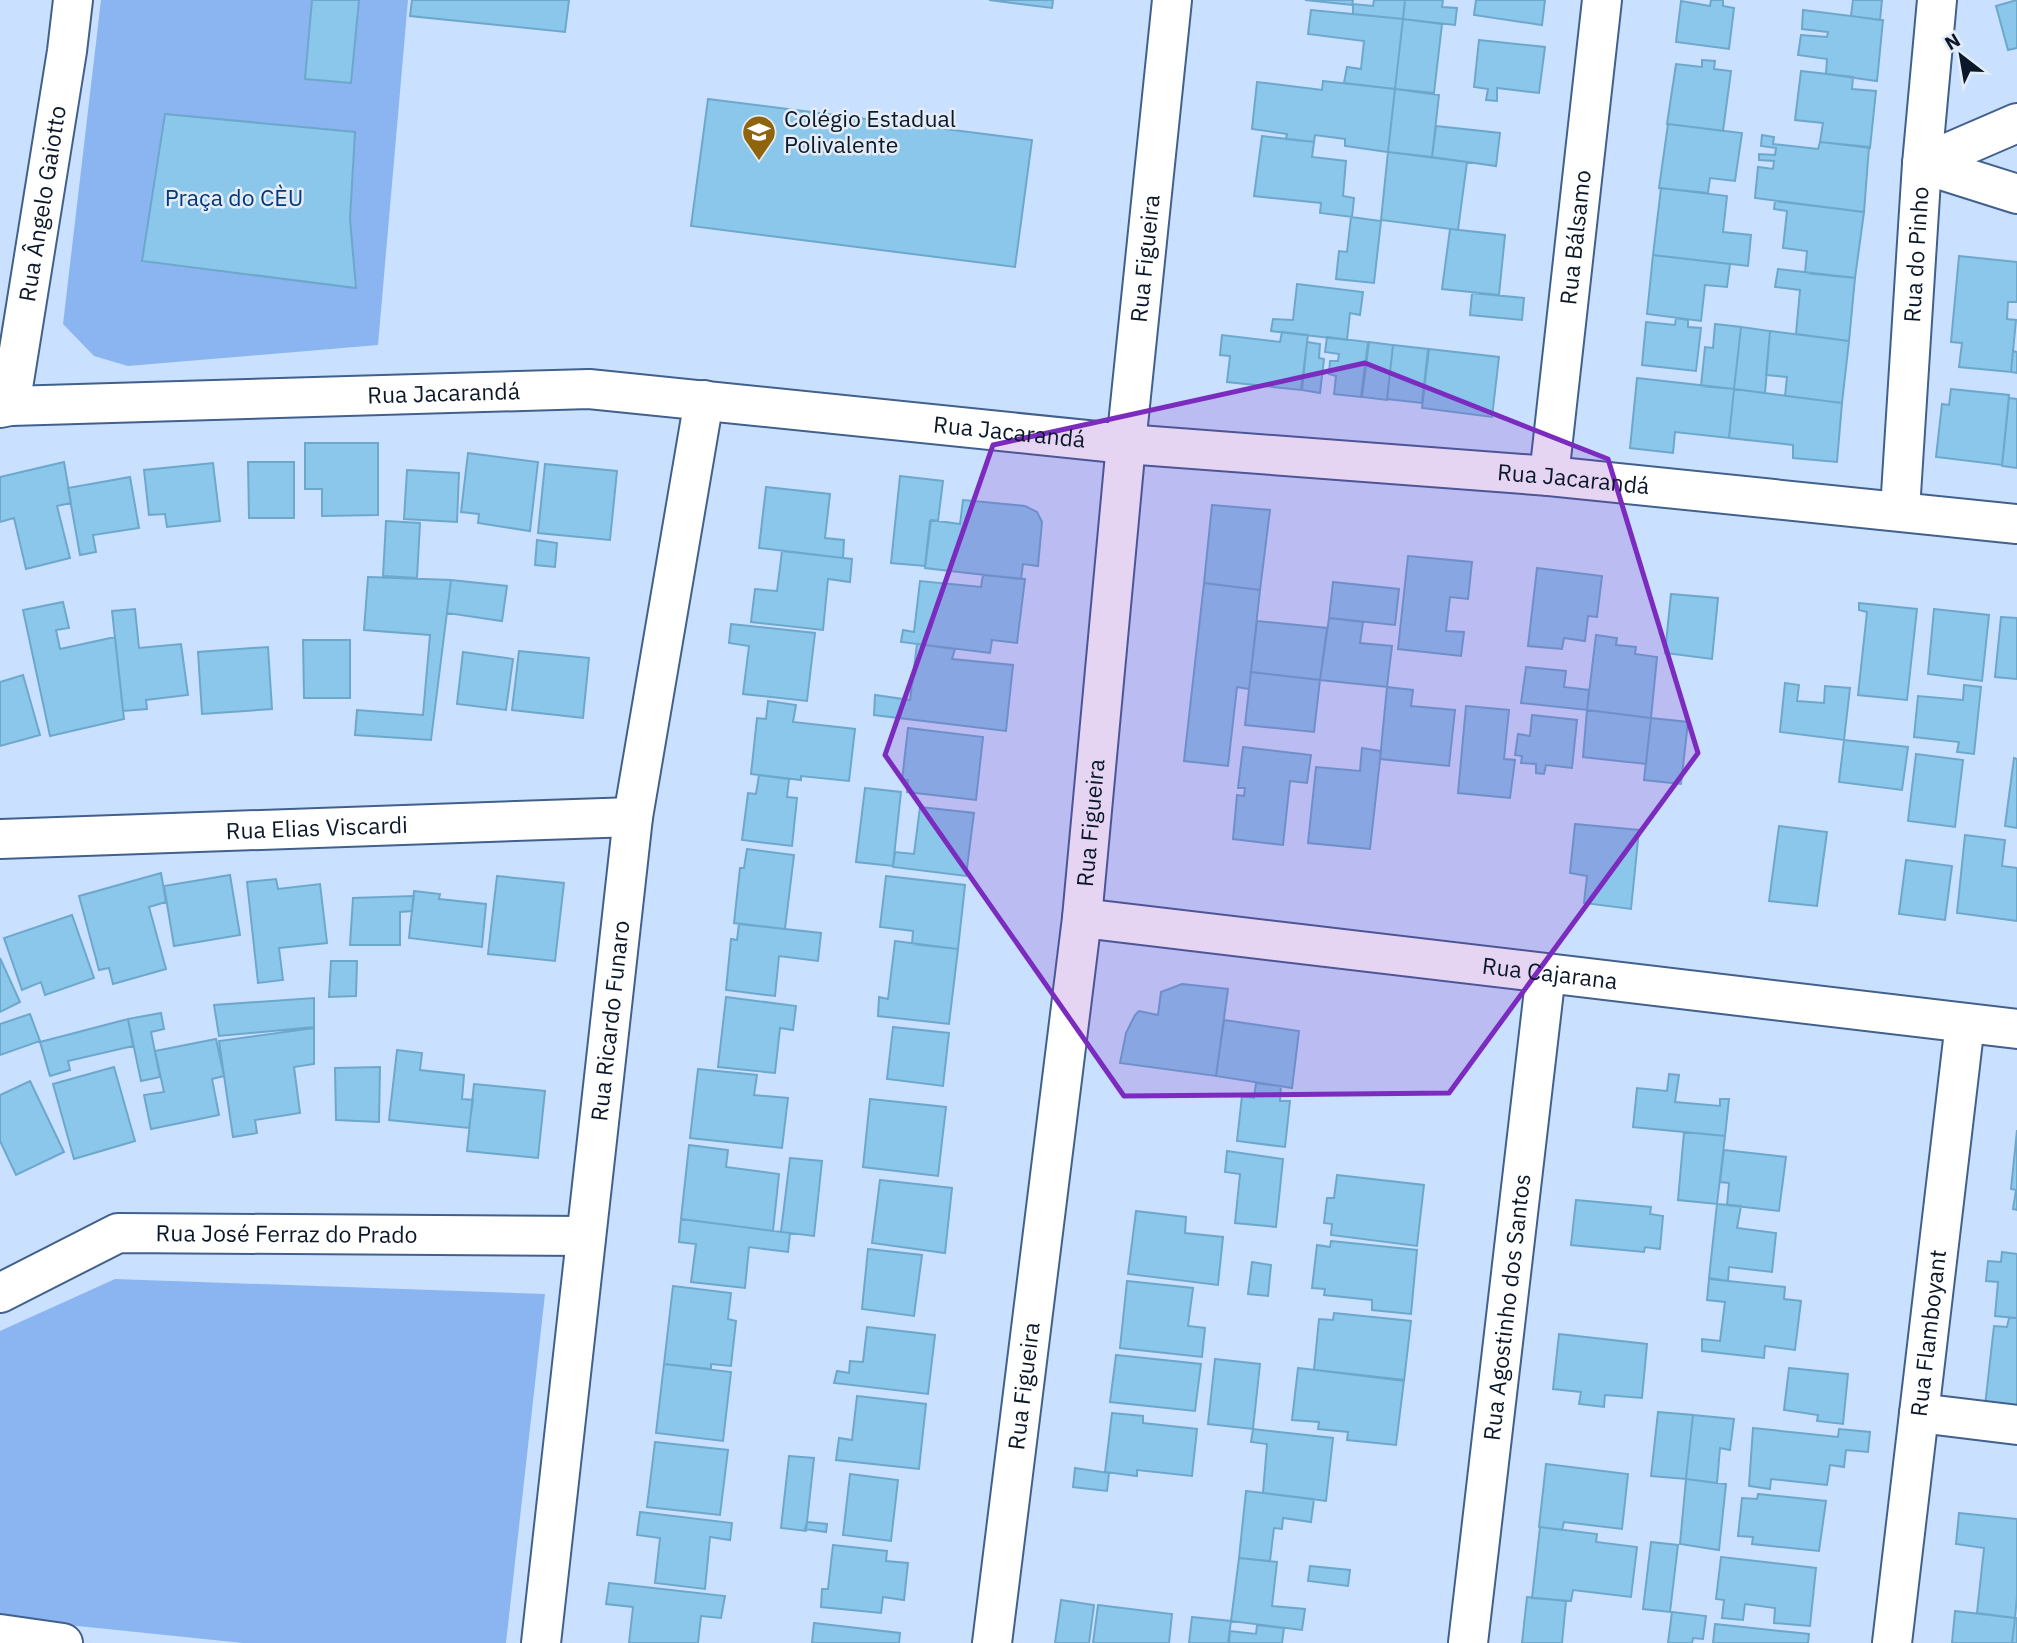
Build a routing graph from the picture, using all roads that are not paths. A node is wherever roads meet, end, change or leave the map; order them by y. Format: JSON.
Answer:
{"nodes":[{"id":1,"x":73,"y":0,"type":"edge"},
{"id":2,"x":1172,"y":0,"type":"edge"},
{"id":3,"x":1602,"y":0,"type":"edge"},
{"id":4,"x":1937,"y":0,"type":"edge"},
{"id":5,"x":2017,"y":123,"type":"edge"},
{"id":6,"x":1922,"y":164,"type":"junction"},
{"id":7,"x":2017,"y":194,"type":"edge"},
{"id":8,"x":704,"y":400,"type":"junction"},
{"id":9,"x":5,"y":407,"type":"edge"},
{"id":10,"x":1126,"y":444,"type":"junction"},
{"id":11,"x":1549,"y":476,"type":"junction"},
{"id":12,"x":1900,"y":510,"type":"junction"},
{"id":13,"x":2017,"y":524,"type":"edge"},
{"id":14,"x":633,"y":817,"type":"junction"},
{"id":15,"x":0,"y":839,"type":"edge"},
{"id":16,"x":1082,"y":918,"type":"junction"},
{"id":17,"x":1546,"y":973,"type":"junction"},
{"id":18,"x":1965,"y":1023,"type":"junction"},
{"id":19,"x":2017,"y":1029,"type":"edge"},
{"id":20,"x":586,"y":1236,"type":"junction"},
{"id":21,"x":0,"y":1293,"type":"edge"},
{"id":22,"x":1919,"y":1412,"type":"junction"},
{"id":23,"x":2017,"y":1425,"type":"edge"},
{"id":24,"x":0,"y":1634,"type":"edge"},
{"id":25,"x":63,"y":1643,"type":"edge"},
{"id":26,"x":541,"y":1643,"type":"edge"},
{"id":27,"x":992,"y":1643,"type":"edge"},
{"id":28,"x":1468,"y":1643,"type":"edge"},
{"id":29,"x":1892,"y":1643,"type":"edge"}],
"edges":[{"from":1,"to":9,"type":"street","name":"Rua Ângelo Gaiotto"},
{"from":2,"to":10,"type":"street","name":"Rua Figueira"},
{"from":3,"to":11,"type":"street","name":"Rua Bálsamo"},
{"from":4,"to":6,"type":"street","name":"Rua do Pinho"},
{"from":5,"to":6,"type":"street"},
{"from":6,"to":7,"type":"street"},
{"from":6,"to":12,"type":"street","name":"Rua do Pinho"},
{"from":8,"to":9,"type":"street","name":"Rua Jacarandá"},
{"from":8,"to":10,"type":"street","name":"Rua Jacarandá"},
{"from":8,"to":14,"type":"street","name":"Rua Ricardo Funaro"},
{"from":10,"to":11,"type":"street","name":"Rua Jacarandá"},
{"from":10,"to":16,"type":"street","name":"Rua Figueira"},
{"from":11,"to":12,"type":"street","name":"Rua Jacarandá"},
{"from":12,"to":13,"type":"street","name":"Rua Jacarandá"},
{"from":14,"to":15,"type":"street","name":"Rua Elias Viscardi"},
{"from":14,"to":20,"type":"street","name":"Rua Ricardo Funaro"},
{"from":16,"to":17,"type":"street","name":"Rua Cajarana"},
{"from":16,"to":27,"type":"street","name":"Rua Figueira"},
{"from":17,"to":18,"type":"street","name":"Rua Cajarana"},
{"from":17,"to":28,"type":"street","name":"Rua Agostinho dos Santos"},
{"from":18,"to":19,"type":"street","name":"Rua Cajarana"},
{"from":18,"to":22,"type":"street","name":"Rua Flamboyant"},
{"from":20,"to":21,"type":"street","name":"Rua José Ferraz do Prado"},
{"from":20,"to":26,"type":"street","name":"Rua Ricardo Funaro"},
{"from":22,"to":23,"type":"street"},
{"from":22,"to":29,"type":"street","name":"Rua Flamboyant"},
{"from":24,"to":25,"type":"street"}]}
